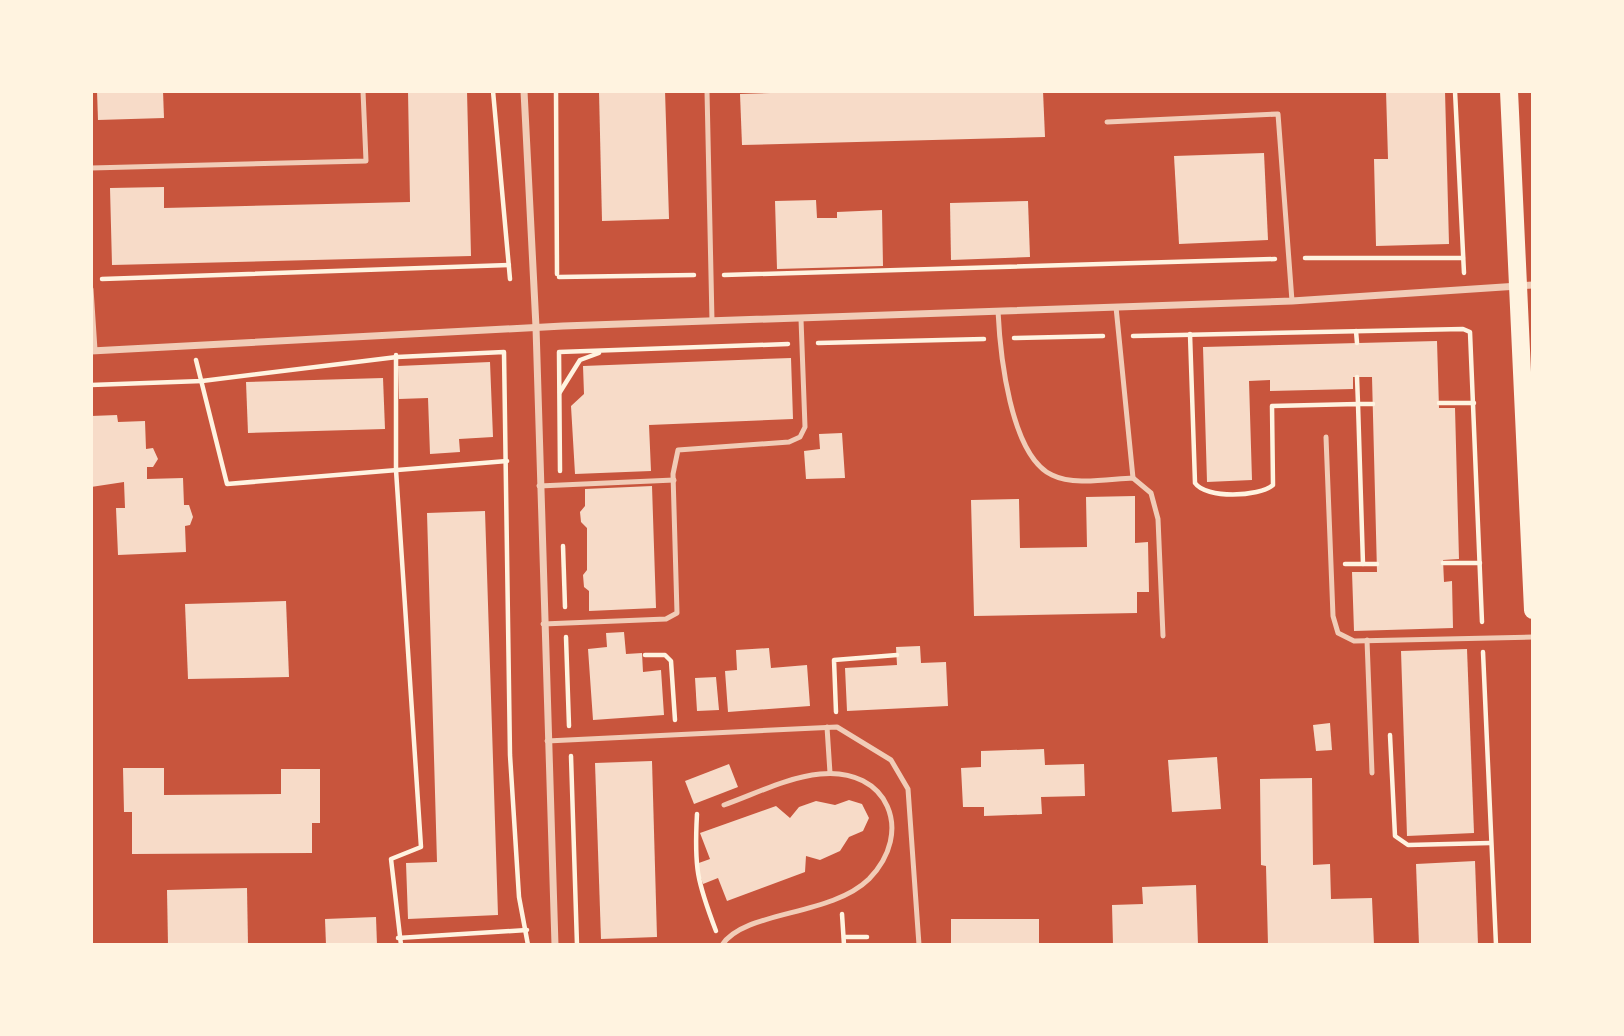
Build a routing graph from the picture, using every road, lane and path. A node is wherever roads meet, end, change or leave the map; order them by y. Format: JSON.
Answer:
{"nodes":[{"id":1,"x":363,"y":91,"type":"edge"},
{"id":2,"x":493,"y":91,"type":"edge"},
{"id":3,"x":524,"y":91,"type":"edge"},
{"id":4,"x":556,"y":91,"type":"edge"},
{"id":5,"x":707,"y":91,"type":"edge"},
{"id":6,"x":1455,"y":91,"type":"edge"},
{"id":7,"x":1509,"y":91,"type":"edge"},
{"id":8,"x":1107,"y":122,"type":"dead end"},
{"id":9,"x":91,"y":168,"type":"edge"},
{"id":10,"x":1289,"y":258,"type":"junction"},
{"id":11,"x":1463,"y":258,"type":"junction"},
{"id":12,"x":509,"y":265,"type":"junction"},
{"id":13,"x":1464,"y":272,"type":"dead end"},
{"id":14,"x":710,"y":275,"type":"junction"},
{"id":15,"x":91,"y":279,"type":"edge"},
{"id":16,"x":510,"y":279,"type":"dead end"},
{"id":17,"x":1527,"y":285,"type":"edge"},
{"id":18,"x":91,"y":289,"type":"edge"},
{"id":19,"x":1292,"y":301,"type":"junction"},
{"id":20,"x":1116,"y":307,"type":"junction"},
{"id":21,"x":998,"y":311,"type":"junction"},
{"id":22,"x":800,"y":319,"type":"junction"},
{"id":23,"x":712,"y":321,"type":"junction"},
{"id":24,"x":536,"y":327,"type":"junction"},
{"id":25,"x":1356,"y":331,"type":"junction"},
{"id":26,"x":1190,"y":334,"type":"junction"},
{"id":27,"x":1120,"y":336,"type":"junction"},
{"id":28,"x":393,"y":337,"type":"junction"},
{"id":29,"x":999,"y":338,"type":"junction"},
{"id":30,"x":800,"y":343,"type":"junction"},
{"id":31,"x":1357,"y":343,"type":"dead end"},
{"id":32,"x":193,"y":346,"type":"junction"},
{"id":33,"x":93,"y":350,"type":"edge"},
{"id":34,"x":603,"y":351,"type":"junction"},
{"id":35,"x":397,"y":357,"type":"junction"},
{"id":36,"x":1357,"y":377,"type":"dead end"},
{"id":37,"x":202,"y":381,"type":"junction"},
{"id":38,"x":91,"y":386,"type":"edge"},
{"id":39,"x":560,"y":392,"type":"junction"},
{"id":40,"x":1439,"y":403,"type":"dead end"},
{"id":41,"x":1474,"y":403,"type":"junction"},
{"id":42,"x":1358,"y":404,"type":"junction"},
{"id":43,"x":1373,"y":404,"type":"dead end"},
{"id":44,"x":1326,"y":437,"type":"dead end"},
{"id":45,"x":507,"y":461,"type":"junction"},
{"id":46,"x":396,"y":470,"type":"junction"},
{"id":47,"x":1133,"y":478,"type":"junction"},
{"id":48,"x":674,"y":480,"type":"junction"},
{"id":49,"x":561,"y":485,"type":"junction"},
{"id":50,"x":539,"y":486,"type":"junction"},
{"id":51,"x":563,"y":540,"type":"dead end"},
{"id":52,"x":1443,"y":563,"type":"dead end"},
{"id":53,"x":1480,"y":563,"type":"junction"},
{"id":54,"x":1363,"y":564,"type":"junction"},
{"id":55,"x":1377,"y":564,"type":"dead end"},
{"id":56,"x":1342,"y":577,"type":"dead end"},
{"id":57,"x":1533,"y":610,"type":"edge"},
{"id":58,"x":566,"y":623,"type":"junction"},
{"id":59,"x":543,"y":624,"type":"junction"},
{"id":60,"x":1163,"y":636,"type":"dead end"},
{"id":61,"x":1533,"y":638,"type":"edge"},
{"id":62,"x":1483,"y":639,"type":"junction"},
{"id":63,"x":1367,"y":640,"type":"junction"},
{"id":64,"x":645,"y":655,"type":"dead end"},
{"id":65,"x":897,"y":655,"type":"dead end"},
{"id":66,"x":827,"y":727,"type":"junction"},
{"id":67,"x":837,"y":727,"type":"junction"},
{"id":68,"x":1389,"y":727,"type":"dead end"},
{"id":69,"x":677,"y":735,"type":"junction"},
{"id":70,"x":570,"y":739,"type":"junction"},
{"id":71,"x":547,"y":741,"type":"junction"},
{"id":72,"x":830,"y":773,"type":"junction"},
{"id":73,"x":1372,"y":773,"type":"dead end"},
{"id":74,"x":724,"y":805,"type":"dead end"},
{"id":75,"x":697,"y":814,"type":"dead end"},
{"id":76,"x":1490,"y":842,"type":"junction"},
{"id":77,"x":841,"y":899,"type":"junction"},
{"id":78,"x":527,"y":930,"type":"junction"},
{"id":79,"x":844,"y":937,"type":"junction"},
{"id":80,"x":867,"y":937,"type":"dead end"},
{"id":81,"x":398,"y":938,"type":"junction"},
{"id":82,"x":401,"y":945,"type":"edge"},
{"id":83,"x":528,"y":945,"type":"edge"},
{"id":84,"x":555,"y":945,"type":"edge"},
{"id":85,"x":577,"y":945,"type":"edge"},
{"id":86,"x":722,"y":945,"type":"edge"},
{"id":87,"x":844,"y":945,"type":"edge"},
{"id":88,"x":919,"y":945,"type":"edge"},
{"id":89,"x":1496,"y":945,"type":"edge"}],
"edges":[{"from":1,"to":9,"type":"lane"},
{"from":2,"to":12,"type":"path"},
{"from":3,"to":24,"type":"street"},
{"from":4,"to":14,"type":"path"},
{"from":5,"to":14,"type":"lane"},
{"from":6,"to":11,"type":"path"},
{"from":7,"to":17,"type":"main road"},
{"from":8,"to":10,"type":"lane"},
{"from":10,"to":11,"type":"path"},
{"from":10,"to":14,"type":"path"},
{"from":10,"to":19,"type":"lane"},
{"from":11,"to":13,"type":"path"},
{"from":12,"to":15,"type":"path"},
{"from":12,"to":16,"type":"path"},
{"from":14,"to":23,"type":"lane"},
{"from":17,"to":19,"type":"street"},
{"from":17,"to":57,"type":"main road"},
{"from":18,"to":33,"type":"lane"},
{"from":19,"to":20,"type":"street"},
{"from":20,"to":21,"type":"street"},
{"from":20,"to":27,"type":"lane"},
{"from":21,"to":22,"type":"street"},
{"from":21,"to":29,"type":"lane"},
{"from":22,"to":23,"type":"street"},
{"from":22,"to":30,"type":"lane"},
{"from":23,"to":24,"type":"street"},
{"from":24,"to":28,"type":"street"},
{"from":24,"to":50,"type":"street"},
{"from":25,"to":26,"type":"path"},
{"from":25,"to":31,"type":"path"},
{"from":25,"to":41,"type":"path"},
{"from":26,"to":27,"type":"path"},
{"from":26,"to":42,"type":"path"},
{"from":27,"to":29,"type":"path"},
{"from":27,"to":47,"type":"lane"},
{"from":28,"to":32,"type":"street"},
{"from":28,"to":35,"type":"path"},
{"from":29,"to":30,"type":"path"},
{"from":29,"to":47,"type":"lane"},
{"from":30,"to":34,"type":"path"},
{"from":30,"to":48,"type":"lane"},
{"from":32,"to":33,"type":"street"},
{"from":32,"to":37,"type":"path"},
{"from":34,"to":39,"type":"path"},
{"from":34,"to":39,"type":"path"},
{"from":35,"to":37,"type":"path"},
{"from":35,"to":45,"type":"path"},
{"from":35,"to":46,"type":"path"},
{"from":36,"to":42,"type":"path"},
{"from":37,"to":38,"type":"path"},
{"from":37,"to":46,"type":"path"},
{"from":39,"to":49,"type":"path"},
{"from":40,"to":41,"type":"path"},
{"from":41,"to":53,"type":"path"},
{"from":42,"to":43,"type":"path"},
{"from":42,"to":54,"type":"path"},
{"from":44,"to":63,"type":"lane"},
{"from":45,"to":46,"type":"path"},
{"from":45,"to":78,"type":"path"},
{"from":46,"to":81,"type":"path"},
{"from":47,"to":60,"type":"lane"},
{"from":48,"to":49,"type":"lane"},
{"from":48,"to":58,"type":"lane"},
{"from":49,"to":50,"type":"lane"},
{"from":50,"to":59,"type":"street"},
{"from":51,"to":58,"type":"path"},
{"from":52,"to":53,"type":"path"},
{"from":53,"to":62,"type":"path"},
{"from":54,"to":55,"type":"path"},
{"from":54,"to":56,"type":"path"},
{"from":58,"to":59,"type":"lane"},
{"from":58,"to":70,"type":"path"},
{"from":59,"to":71,"type":"street"},
{"from":61,"to":62,"type":"lane"},
{"from":62,"to":63,"type":"lane"},
{"from":62,"to":76,"type":"path"},
{"from":63,"to":73,"type":"lane"},
{"from":64,"to":69,"type":"path"},
{"from":65,"to":67,"type":"path"},
{"from":66,"to":67,"type":"lane"},
{"from":66,"to":69,"type":"lane"},
{"from":66,"to":72,"type":"lane"},
{"from":67,"to":88,"type":"lane"},
{"from":68,"to":76,"type":"path"},
{"from":69,"to":70,"type":"lane"},
{"from":70,"to":71,"type":"lane"},
{"from":70,"to":85,"type":"path"},
{"from":71,"to":84,"type":"street"},
{"from":72,"to":74,"type":"lane"},
{"from":72,"to":77,"type":"lane"},
{"from":75,"to":86,"type":"path"},
{"from":76,"to":89,"type":"path"},
{"from":77,"to":79,"type":"path"},
{"from":77,"to":86,"type":"lane"},
{"from":78,"to":81,"type":"path"},
{"from":78,"to":83,"type":"path"},
{"from":79,"to":80,"type":"path"},
{"from":79,"to":87,"type":"path"},
{"from":81,"to":82,"type":"path"}]}
